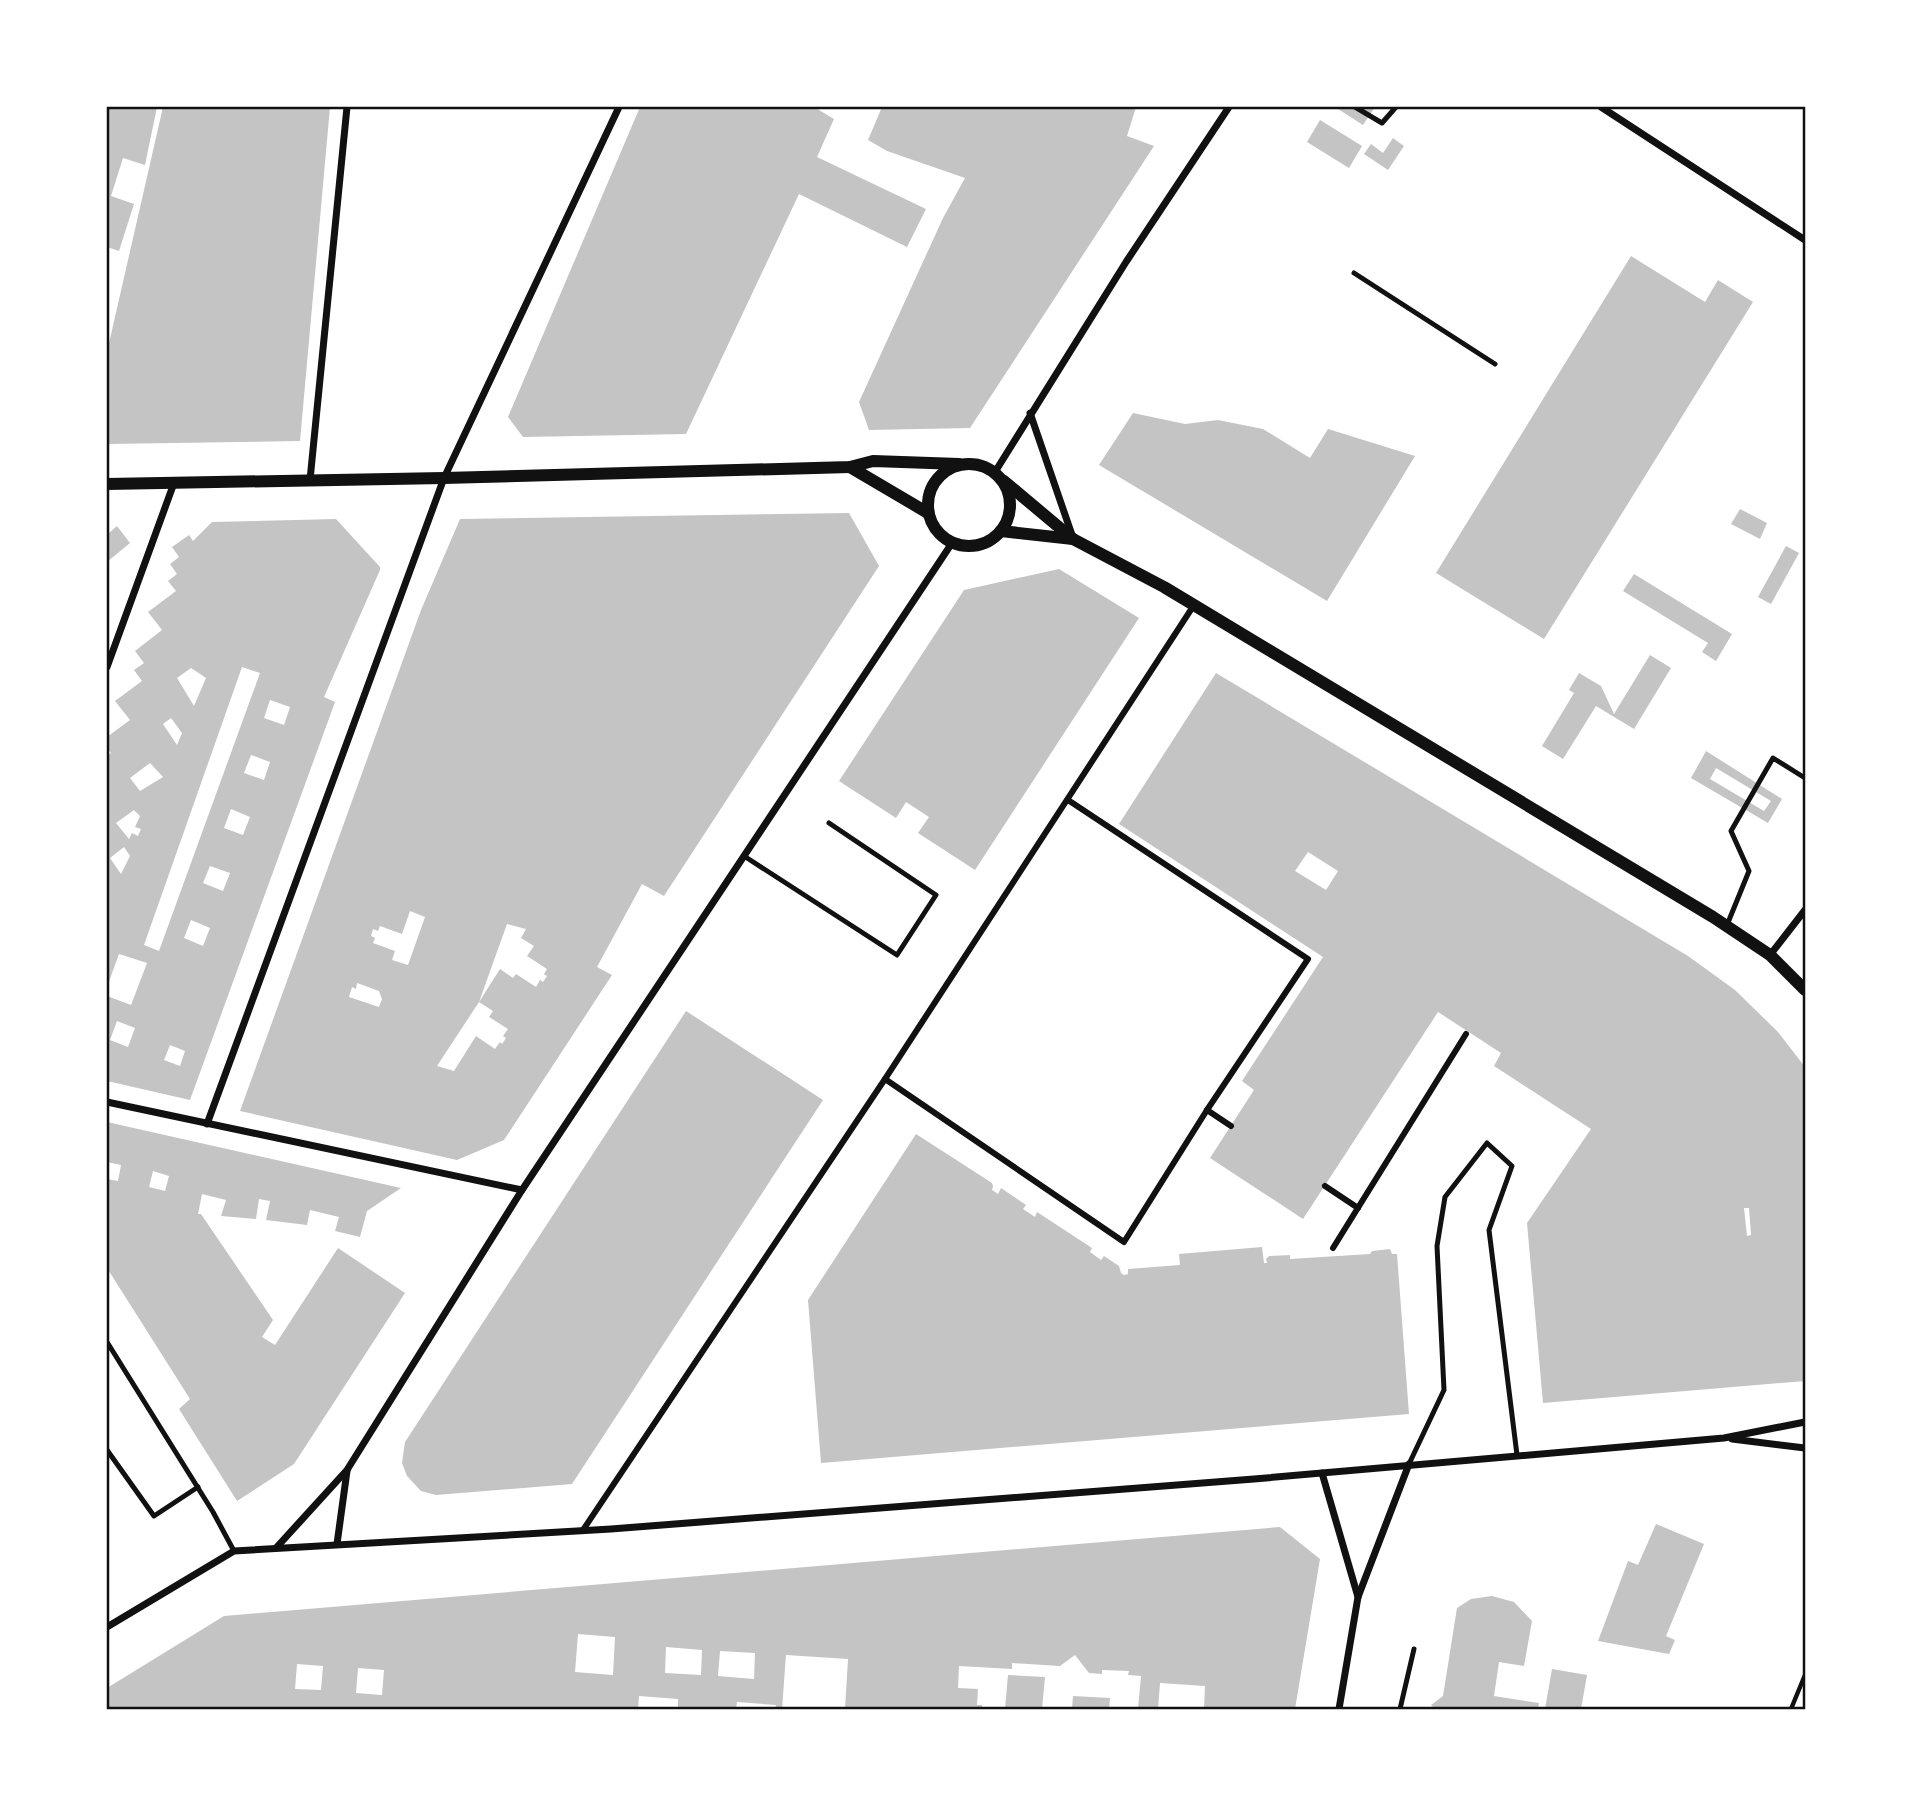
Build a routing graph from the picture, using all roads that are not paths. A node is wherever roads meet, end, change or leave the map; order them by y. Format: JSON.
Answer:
{"nodes":[{"id":1,"x":347,"y":107,"type":"edge"},
{"id":2,"x":619,"y":107,"type":"edge"},
{"id":3,"x":1229,"y":107,"type":"edge"},
{"id":4,"x":1355,"y":107,"type":"edge"},
{"id":5,"x":1396,"y":107,"type":"edge"},
{"id":6,"x":1601,"y":107,"type":"edge"},
{"id":7,"x":1805,"y":240,"type":"edge"},
{"id":8,"x":1354,"y":273,"type":"dead end"},
{"id":9,"x":1495,"y":364,"type":"dead end"},
{"id":10,"x":1030,"y":413,"type":"junction"},
{"id":11,"x":959,"y":464,"type":"junction"},
{"id":12,"x":850,"y":467,"type":"junction"},
{"id":13,"x":999,"y":477,"type":"junction"},
{"id":14,"x":444,"y":478,"type":"junction"},
{"id":15,"x":310,"y":480,"type":"junction"},
{"id":16,"x":174,"y":483,"type":"junction"},
{"id":17,"x":107,"y":484,"type":"edge"},
{"id":18,"x":928,"y":513,"type":"junction"},
{"id":19,"x":1001,"y":531,"type":"junction"},
{"id":20,"x":1073,"y":539,"type":"junction"},
{"id":21,"x":952,"y":543,"type":"junction"},
{"id":22,"x":1194,"y":606,"type":"junction"},
{"id":23,"x":107,"y":667,"type":"edge"},
{"id":24,"x":1805,"y":778,"type":"edge"},
{"id":25,"x":1068,"y":800,"type":"junction"},
{"id":26,"x":829,"y":823,"type":"dead end"},
{"id":27,"x":744,"y":856,"type":"junction"},
{"id":28,"x":1805,"y":910,"type":"edge"},
{"id":29,"x":1727,"y":926,"type":"junction"},
{"id":30,"x":1770,"y":955,"type":"junction"},
{"id":31,"x":1805,"y":990,"type":"edge"},
{"id":32,"x":1466,"y":1034,"type":"dead end"},
{"id":33,"x":885,"y":1079,"type":"junction"},
{"id":34,"x":107,"y":1102,"type":"edge"},
{"id":35,"x":1207,"y":1110,"type":"junction"},
{"id":36,"x":207,"y":1124,"type":"junction"},
{"id":37,"x":1231,"y":1126,"type":"dead end"},
{"id":38,"x":1325,"y":1186,"type":"dead end"},
{"id":39,"x":522,"y":1190,"type":"junction"},
{"id":40,"x":1358,"y":1208,"type":"junction"},
{"id":41,"x":1333,"y":1248,"type":"dead end"},
{"id":42,"x":107,"y":1342,"type":"edge"},
{"id":43,"x":1805,"y":1422,"type":"edge"},
{"id":44,"x":1724,"y":1438,"type":"junction"},
{"id":45,"x":1805,"y":1448,"type":"edge"},
{"id":46,"x":107,"y":1450,"type":"edge"},
{"id":47,"x":1517,"y":1455,"type":"junction"},
{"id":48,"x":1409,"y":1464,"type":"junction"},
{"id":49,"x":347,"y":1470,"type":"junction"},
{"id":50,"x":1322,"y":1473,"type":"junction"},
{"id":51,"x":198,"y":1487,"type":"junction"},
{"id":52,"x":583,"y":1530,"type":"junction"},
{"id":53,"x":337,"y":1544,"type":"junction"},
{"id":54,"x":276,"y":1548,"type":"junction"},
{"id":55,"x":234,"y":1551,"type":"junction"},
{"id":56,"x":1357,"y":1597,"type":"junction"},
{"id":57,"x":107,"y":1627,"type":"edge"},
{"id":58,"x":1414,"y":1649,"type":"dead end"},
{"id":59,"x":1339,"y":1709,"type":"edge"},
{"id":60,"x":1400,"y":1709,"type":"edge"}],
"edges":[{"from":1,"to":15,"type":"street"},
{"from":2,"to":14,"type":"street"},
{"from":3,"to":10,"type":"street"},
{"from":4,"to":5,"type":"lane"},
{"from":6,"to":7,"type":"street"},
{"from":8,"to":9,"type":"lane"},
{"from":10,"to":13,"type":"street"},
{"from":10,"to":20,"type":"street"},
{"from":11,"to":12,"type":"street"},
{"from":11,"to":13,"type":"street"},
{"from":11,"to":18,"type":"street"},
{"from":12,"to":14,"type":"street"},
{"from":12,"to":18,"type":"street"},
{"from":13,"to":19,"type":"street"},
{"from":13,"to":20,"type":"street"},
{"from":14,"to":15,"type":"street"},
{"from":14,"to":36,"type":"street"},
{"from":15,"to":16,"type":"street"},
{"from":16,"to":17,"type":"street"},
{"from":16,"to":23,"type":"street"},
{"from":18,"to":21,"type":"street"},
{"from":19,"to":20,"type":"street"},
{"from":19,"to":21,"type":"street"},
{"from":20,"to":22,"type":"street"},
{"from":21,"to":27,"type":"street"},
{"from":22,"to":25,"type":"street"},
{"from":22,"to":29,"type":"street"},
{"from":24,"to":29,"type":"lane"},
{"from":25,"to":33,"type":"street"},
{"from":25,"to":35,"type":"street"},
{"from":26,"to":27,"type":"lane"},
{"from":27,"to":39,"type":"street"},
{"from":28,"to":30,"type":"street"},
{"from":29,"to":30,"type":"street"},
{"from":30,"to":31,"type":"street"},
{"from":32,"to":40,"type":"street"},
{"from":33,"to":35,"type":"street"},
{"from":33,"to":52,"type":"street"},
{"from":34,"to":36,"type":"street"},
{"from":35,"to":37,"type":"street"},
{"from":36,"to":39,"type":"street"},
{"from":38,"to":40,"type":"street"},
{"from":39,"to":49,"type":"street"},
{"from":40,"to":41,"type":"street"},
{"from":42,"to":51,"type":"lane"},
{"from":43,"to":44,"type":"street"},
{"from":44,"to":45,"type":"street"},
{"from":44,"to":47,"type":"street"},
{"from":46,"to":51,"type":"lane"},
{"from":47,"to":48,"type":"street"},
{"from":47,"to":48,"type":"lane"},
{"from":48,"to":50,"type":"street"},
{"from":48,"to":56,"type":"street"},
{"from":49,"to":53,"type":"street"},
{"from":49,"to":54,"type":"street"},
{"from":50,"to":52,"type":"street"},
{"from":50,"to":56,"type":"street"},
{"from":51,"to":55,"type":"lane"},
{"from":52,"to":53,"type":"street"},
{"from":53,"to":54,"type":"street"},
{"from":54,"to":55,"type":"street"},
{"from":55,"to":57,"type":"street"},
{"from":56,"to":59,"type":"street"},
{"from":58,"to":60,"type":"lane"}]}
